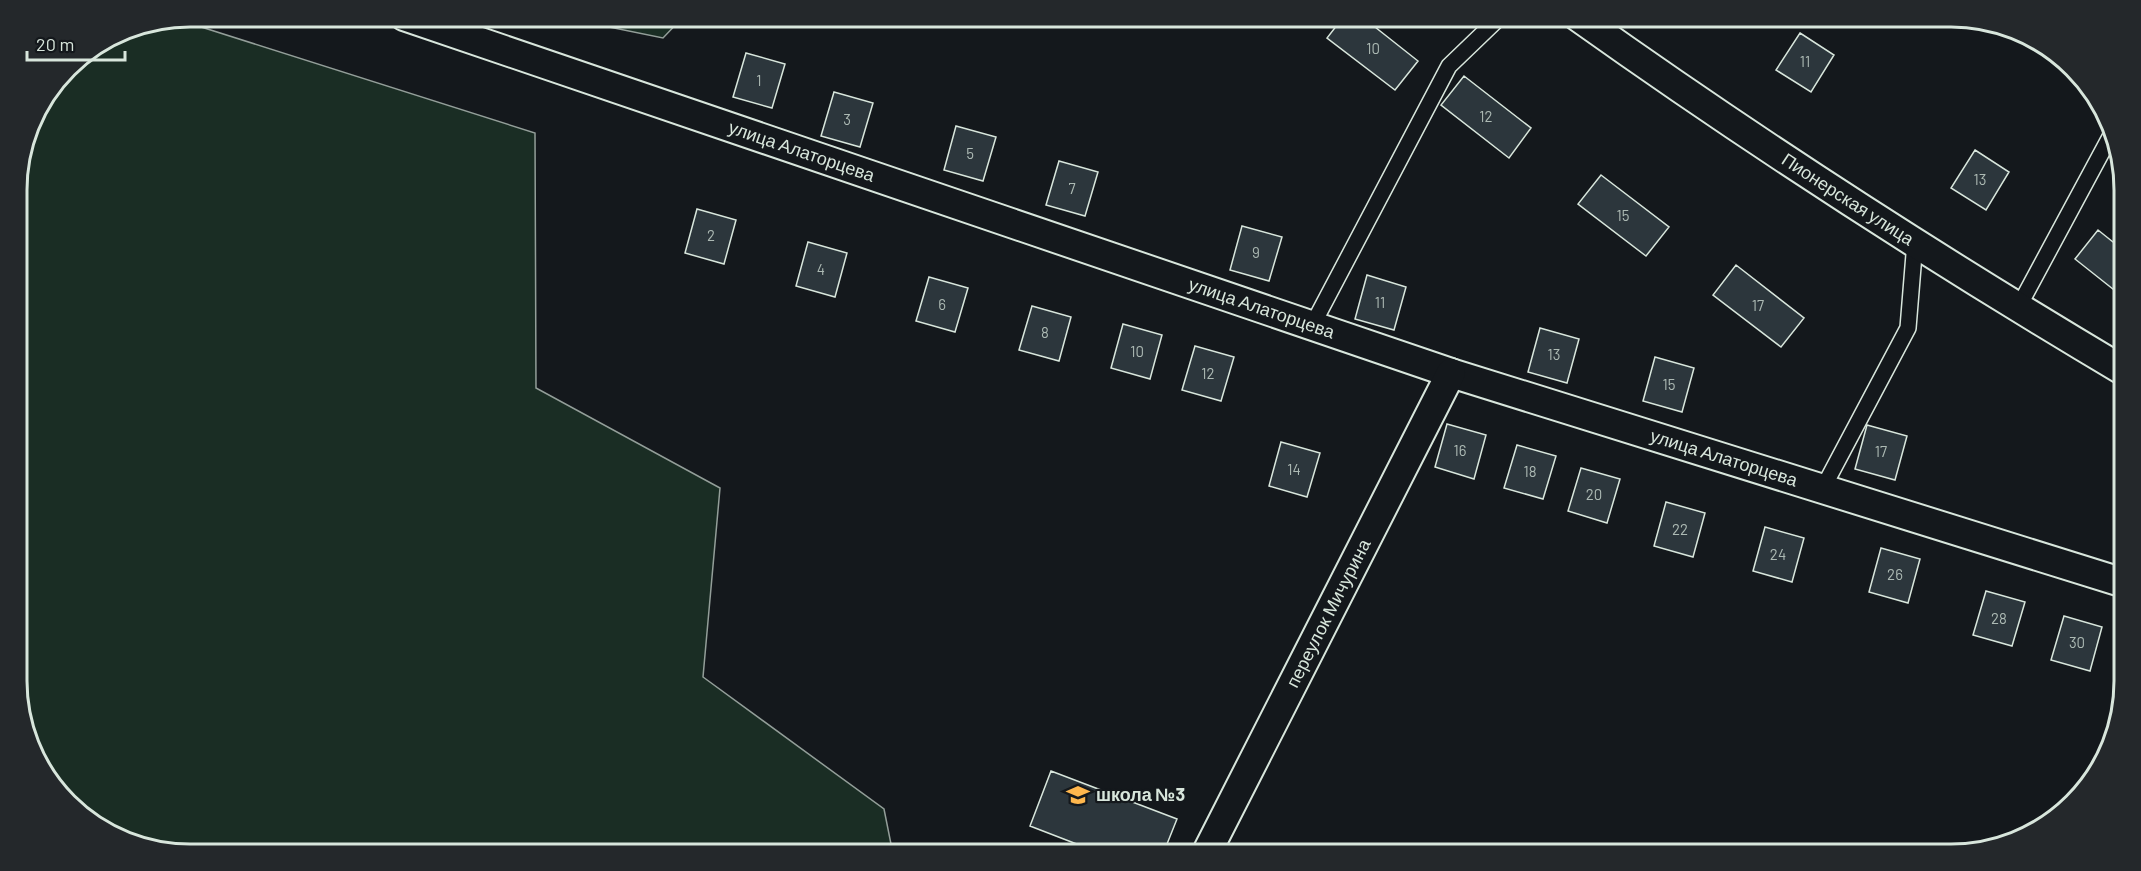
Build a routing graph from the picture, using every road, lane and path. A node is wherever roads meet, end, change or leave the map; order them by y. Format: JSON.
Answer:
{"nodes":[{"id":1,"x":436,"y":27,"type":"edge"},
{"id":2,"x":1490,"y":27,"type":"edge"},
{"id":3,"x":1592,"y":27,"type":"edge"},
{"id":4,"x":2107,"y":143,"type":"edge"},
{"id":5,"x":1915,"y":242,"type":"junction"},
{"id":6,"x":2018,"y":308,"type":"junction"},
{"id":7,"x":1312,"y":326,"type":"junction"},
{"id":8,"x":2114,"y":366,"type":"edge"},
{"id":9,"x":1451,"y":373,"type":"junction"},
{"id":10,"x":1822,"y":490,"type":"junction"},
{"id":11,"x":2114,"y":580,"type":"edge"},
{"id":12,"x":1211,"y":844,"type":"edge"}],
"edges":[{"from":1,"to":7,"type":"street","name":"улица Алаторцева"},
{"from":2,"to":7,"type":"lane"},
{"from":3,"to":5,"type":"street","name":"Пионерская улица"},
{"from":4,"to":6,"type":"lane"},
{"from":5,"to":6,"type":"street","name":"Пионерская улица"},
{"from":5,"to":10,"type":"lane"},
{"from":6,"to":8,"type":"street","name":"Пионерская улица"},
{"from":7,"to":9,"type":"street","name":"улица Алаторцева"},
{"from":9,"to":10,"type":"street","name":"улица Алаторцева"},
{"from":9,"to":12,"type":"street","name":"переулок Мичурина"},
{"from":10,"to":11,"type":"street","name":"улица Алаторцева"}]}
